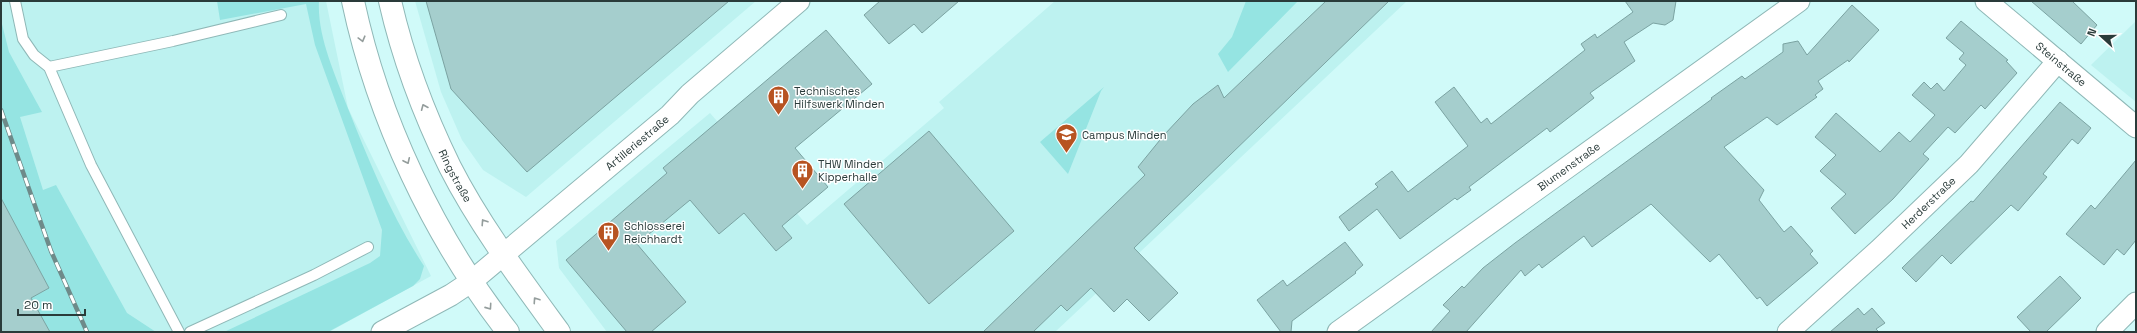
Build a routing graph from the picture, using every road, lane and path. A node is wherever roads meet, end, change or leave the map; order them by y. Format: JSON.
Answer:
{"nodes":[{"id":1,"x":15,"y":1,"type":"edge"},
{"id":2,"x":353,"y":1,"type":"edge"},
{"id":3,"x":390,"y":1,"type":"edge"},
{"id":4,"x":799,"y":1,"type":"edge"},
{"id":5,"x":1799,"y":1,"type":"edge"},
{"id":6,"x":1986,"y":1,"type":"edge"},
{"id":7,"x":281,"y":15,"type":"dead end"},
{"id":8,"x":2058,"y":61,"type":"junction"},
{"id":9,"x":48,"y":67,"type":"junction"},
{"id":10,"x":2136,"y":128,"type":"edge"},
{"id":11,"x":368,"y":247,"type":"dead end"},
{"id":12,"x":505,"y":255,"type":"junction"},
{"id":13,"x":472,"y":281,"type":"junction"},
{"id":14,"x":2136,"y":303,"type":"edge"},
{"id":15,"x":179,"y":332,"type":"edge"},
{"id":16,"x":190,"y":332,"type":"edge"},
{"id":17,"x":382,"y":332,"type":"edge"},
{"id":18,"x":508,"y":332,"type":"edge"},
{"id":19,"x":559,"y":332,"type":"edge"},
{"id":20,"x":1338,"y":332,"type":"edge"},
{"id":21,"x":1788,"y":332,"type":"edge"},
{"id":22,"x":2107,"y":332,"type":"edge"}],
"edges":[{"from":1,"to":9,"type":"lane"},
{"from":2,"to":13,"type":"main road","one_way":true},
{"from":12,"to":3,"type":"main road","name":"Ringstraße","one_way":true},
{"from":4,"to":12,"type":"street","name":"Artilleriestraße"},
{"from":5,"to":20,"type":"street","name":"Blumenstraße"},
{"from":6,"to":8,"type":"street","name":"Steinstraße"},
{"from":7,"to":9,"type":"lane"},
{"from":8,"to":10,"type":"street","name":"Steinstraße"},
{"from":8,"to":21,"type":"street","name":"Herderstraße"},
{"from":9,"to":15,"type":"lane"},
{"from":11,"to":16,"type":"lane"},
{"from":12,"to":13,"type":"street","name":"Artilleriestraße"},
{"from":19,"to":12,"type":"main road","name":"Ringstraße","one_way":true},
{"from":13,"to":17,"type":"street","name":"Artilleriestraße"},
{"from":13,"to":18,"type":"main road","one_way":true},
{"from":14,"to":22,"type":"street"}]}
